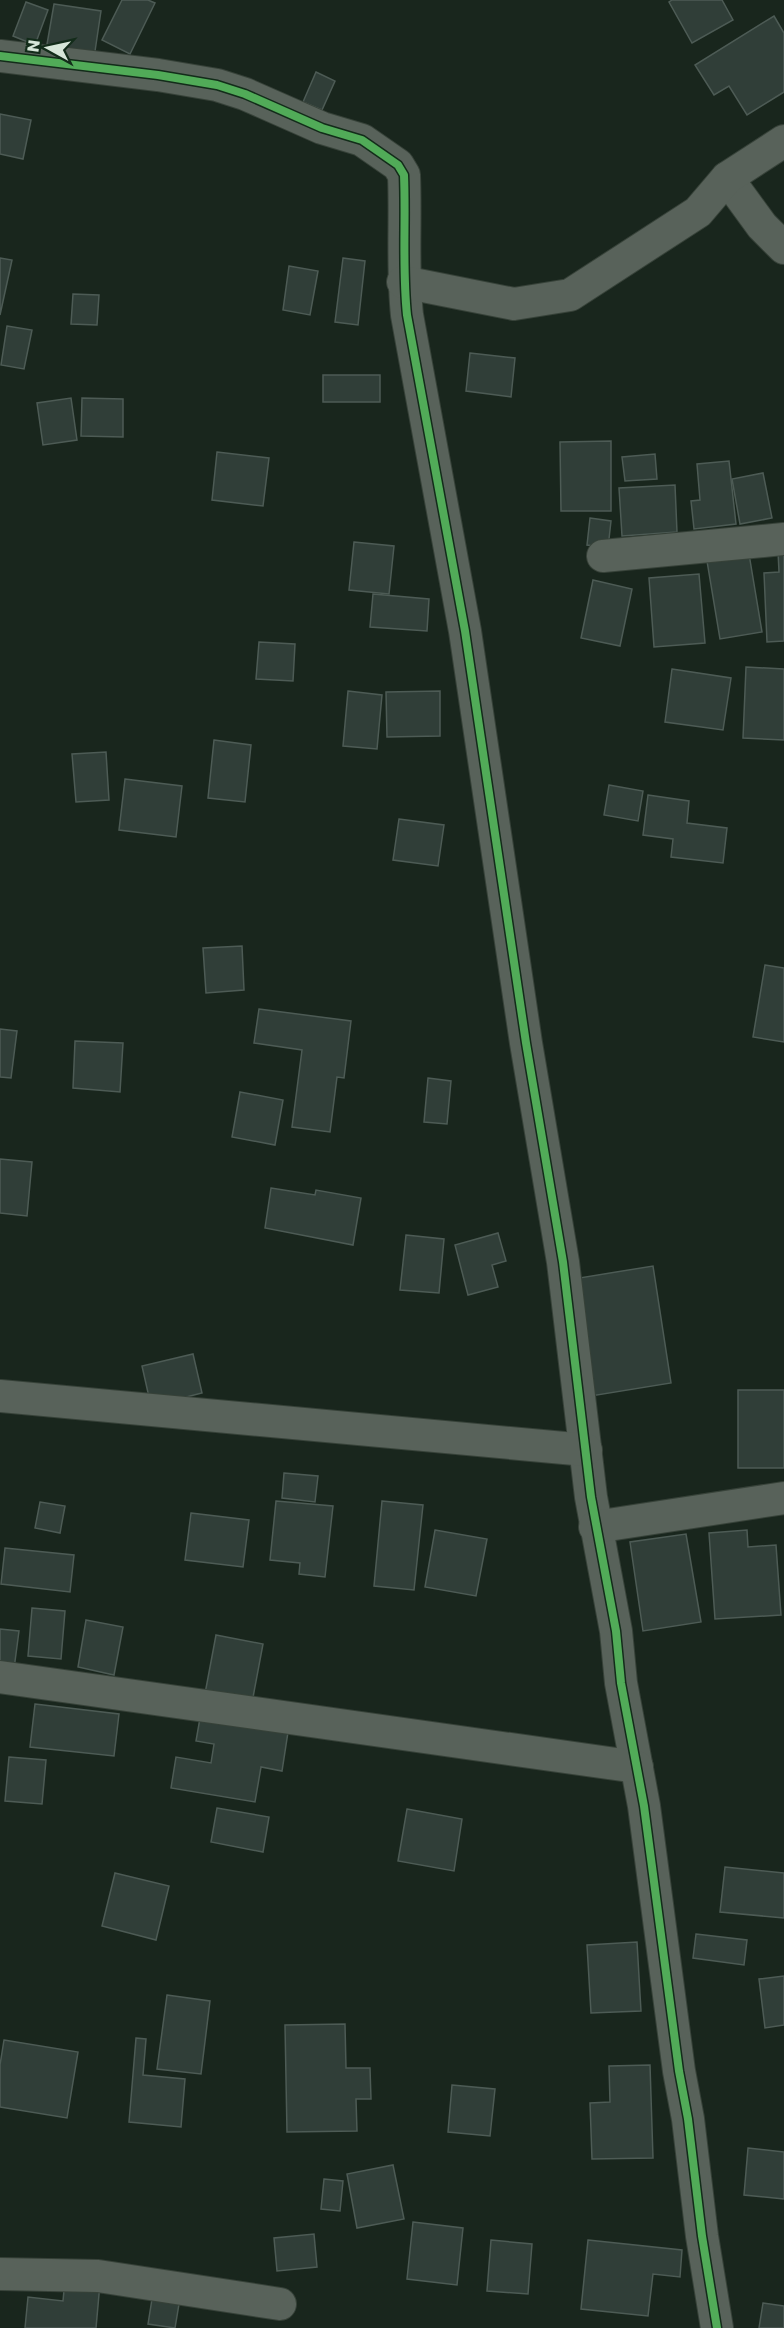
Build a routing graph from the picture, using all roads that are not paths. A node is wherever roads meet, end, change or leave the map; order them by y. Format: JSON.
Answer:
{"nodes":[{"id":1,"x":0,"y":56,"type":"edge"},
{"id":2,"x":784,"y":141,"type":"edge"},
{"id":3,"x":727,"y":178,"type":"junction"},
{"id":4,"x":784,"y":248,"type":"edge"},
{"id":5,"x":403,"y":282,"type":"junction"},
{"id":6,"x":784,"y":539,"type":"edge"},
{"id":7,"x":603,"y":556,"type":"dead end"},
{"id":8,"x":0,"y":1396,"type":"edge"},
{"id":9,"x":586,"y":1450,"type":"junction"},
{"id":10,"x":784,"y":1498,"type":"edge"},
{"id":11,"x":595,"y":1527,"type":"junction"},
{"id":12,"x":0,"y":1677,"type":"edge"},
{"id":13,"x":637,"y":1767,"type":"junction"},
{"id":14,"x":0,"y":2274,"type":"edge"},
{"id":15,"x":279,"y":2304,"type":"dead end"},
{"id":16,"x":717,"y":2328,"type":"edge"}],
"edges":[{"from":1,"to":5,"type":"street"},
{"from":2,"to":3,"type":"street"},
{"from":3,"to":4,"type":"street"},
{"from":3,"to":5,"type":"street"},
{"from":5,"to":9,"type":"street"},
{"from":6,"to":7,"type":"street"},
{"from":8,"to":9,"type":"street"},
{"from":9,"to":11,"type":"street"},
{"from":10,"to":11,"type":"street"},
{"from":11,"to":13,"type":"street"},
{"from":12,"to":13,"type":"street"},
{"from":13,"to":16,"type":"street"},
{"from":14,"to":15,"type":"street"}]}
